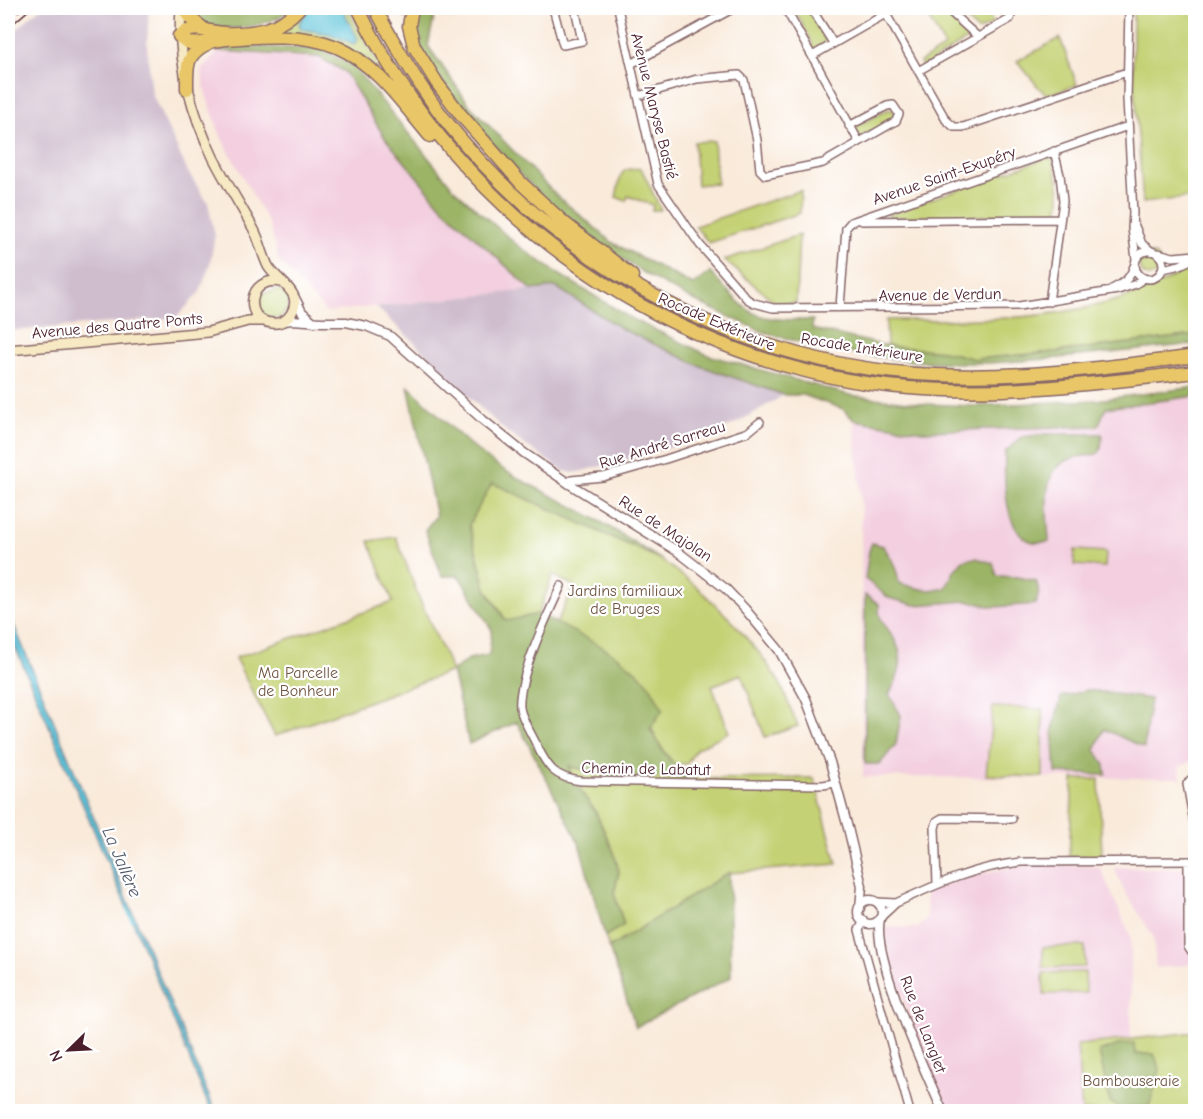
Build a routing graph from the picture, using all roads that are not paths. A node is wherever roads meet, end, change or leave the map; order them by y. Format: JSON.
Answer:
{"nodes":[{"id":1,"x":182,"y":8,"type":"edge"},
{"id":2,"x":299,"y":8,"type":"edge"},
{"id":3,"x":358,"y":8,"type":"edge"},
{"id":4,"x":375,"y":8,"type":"edge"},
{"id":5,"x":399,"y":8,"type":"edge"},
{"id":6,"x":411,"y":8,"type":"edge"},
{"id":7,"x":553,"y":8,"type":"edge"},
{"id":8,"x":575,"y":8,"type":"edge"},
{"id":9,"x":618,"y":8,"type":"edge"},
{"id":10,"x":734,"y":8,"type":"edge"},
{"id":11,"x":784,"y":8,"type":"edge"},
{"id":12,"x":811,"y":8,"type":"edge"},
{"id":13,"x":896,"y":8,"type":"edge"},
{"id":14,"x":946,"y":8,"type":"edge"},
{"id":15,"x":1013,"y":8,"type":"edge"},
{"id":16,"x":1129,"y":8,"type":"edge"},
{"id":17,"x":886,"y":14,"type":"junction"},
{"id":18,"x":205,"y":30,"type":"junction"},
{"id":19,"x":179,"y":36,"type":"junction"},
{"id":20,"x":978,"y":37,"type":"junction"},
{"id":21,"x":212,"y":41,"type":"junction"},
{"id":22,"x":833,"y":44,"type":"junction"},
{"id":23,"x":812,"y":56,"type":"junction"},
{"id":24,"x":631,"y":64,"type":"junction"},
{"id":25,"x":918,"y":71,"type":"junction"},
{"id":26,"x":1127,"y":72,"type":"junction"},
{"id":27,"x":187,"y":89,"type":"junction"},
{"id":28,"x":638,"y":96,"type":"junction"},
{"id":29,"x":849,"y":126,"type":"junction"},
{"id":30,"x":1128,"y":126,"type":"junction"},
{"id":31,"x":859,"y":142,"type":"junction"},
{"id":32,"x":1054,"y":152,"type":"junction"},
{"id":33,"x":488,"y":190,"type":"junction"},
{"id":34,"x":1133,"y":217,"type":"junction"},
{"id":35,"x":1060,"y":219,"type":"junction"},
{"id":36,"x":855,"y":221,"type":"junction"},
{"id":37,"x":1150,"y":250,"type":"junction"},
{"id":38,"x":1158,"y":253,"type":"junction"},
{"id":39,"x":1196,"y":256,"type":"edge"},
{"id":40,"x":1136,"y":262,"type":"junction"},
{"id":41,"x":267,"y":264,"type":"junction"},
{"id":42,"x":1163,"y":269,"type":"junction"},
{"id":43,"x":1144,"y":279,"type":"junction"},
{"id":44,"x":281,"y":282,"type":"junction"},
{"id":45,"x":258,"y":287,"type":"junction"},
{"id":46,"x":1107,"y":292,"type":"junction"},
{"id":47,"x":253,"y":296,"type":"junction"},
{"id":48,"x":295,"y":298,"type":"junction"},
{"id":49,"x":1049,"y":302,"type":"junction"},
{"id":50,"x":773,"y":308,"type":"joint"},
{"id":51,"x":840,"y":308,"type":"junction"},
{"id":52,"x":687,"y":313,"type":"junction"},
{"id":53,"x":264,"y":321,"type":"junction"},
{"id":54,"x":284,"y":321,"type":"junction"},
{"id":55,"x":314,"y":322,"type":"junction"},
{"id":56,"x":228,"y":326,"type":"junction"},
{"id":57,"x":8,"y":350,"type":"edge"},
{"id":58,"x":1196,"y":356,"type":"edge"},
{"id":59,"x":1196,"y":372,"type":"edge"},
{"id":60,"x":760,"y":422,"type":"dead end"},
{"id":61,"x":568,"y":483,"type":"junction"},
{"id":62,"x":561,"y":586,"type":"dead end"},
{"id":63,"x":1196,"y":782,"type":"edge"},
{"id":64,"x":835,"y":783,"type":"junction"},
{"id":65,"x":1012,"y":819,"type":"dead end"},
{"id":66,"x":1196,"y":833,"type":"edge"},
{"id":67,"x":1192,"y":861,"type":"edge"},
{"id":68,"x":937,"y":884,"type":"junction"},
{"id":69,"x":862,"y":886,"type":"junction"},
{"id":70,"x":875,"y":901,"type":"junction"},
{"id":71,"x":896,"y":903,"type":"junction"},
{"id":72,"x":860,"y":908,"type":"junction"},
{"id":73,"x":880,"y":918,"type":"junction"},
{"id":74,"x":864,"y":921,"type":"junction"},
{"id":75,"x":880,"y":947,"type":"junction"},
{"id":76,"x":1196,"y":958,"type":"edge"},
{"id":77,"x":910,"y":1112,"type":"edge"},
{"id":78,"x":942,"y":1112,"type":"edge"}],
"edges":[{"from":1,"to":18,"type":"highway"},
{"from":1,"to":19,"type":"main road"},
{"from":2,"to":18,"type":"highway"},
{"from":3,"to":33,"type":"highway","name":"Rocade Extérieure"},
{"from":4,"to":52,"type":"highway","name":"Rocade Intérieure"},
{"from":5,"to":6,"type":"main road"},
{"from":6,"to":52,"type":"highway"},
{"from":7,"to":8,"type":"street"},
{"from":9,"to":24,"type":"street","name":"Avenue Maryse Bastié"},
{"from":10,"to":24,"type":"street"},
{"from":11,"to":23,"type":"street"},
{"from":12,"to":22,"type":"street"},
{"from":13,"to":17,"type":"street"},
{"from":14,"to":20,"type":"street"},
{"from":15,"to":20,"type":"street"},
{"from":16,"to":26,"type":"street"},
{"from":17,"to":22,"type":"street"},
{"from":17,"to":25,"type":"street"},
{"from":18,"to":19,"type":"highway"},
{"from":19,"to":21,"type":"highway"},
{"from":19,"to":27,"type":"main road"},
{"from":20,"to":25,"type":"street"},
{"from":21,"to":27,"type":"highway"},
{"from":21,"to":33,"type":"highway"},
{"from":22,"to":23,"type":"street"},
{"from":23,"to":29,"type":"street"},
{"from":24,"to":28,"type":"street","name":"Avenue Maryse Bastié"},
{"from":25,"to":26,"type":"street"},
{"from":26,"to":30,"type":"street"},
{"from":27,"to":41,"type":"main road"},
{"from":28,"to":31,"type":"street"},
{"from":28,"to":50,"type":"street","name":"Avenue Maryse Bastié"},
{"from":29,"to":31,"type":"street"},
{"from":29,"to":31,"type":"street"},
{"from":30,"to":32,"type":"street","name":"Avenue Saint-Exupéry"},
{"from":30,"to":34,"type":"street"},
{"from":32,"to":35,"type":"street"},
{"from":32,"to":36,"type":"street","name":"Avenue Saint-Exupéry"},
{"from":33,"to":59,"type":"highway","name":"Rocade Extérieure"},
{"from":34,"to":37,"type":"street"},
{"from":34,"to":40,"type":"street"},
{"from":35,"to":36,"type":"street"},
{"from":35,"to":49,"type":"street"},
{"from":36,"to":51,"type":"street"},
{"from":37,"to":38,"type":"street"},
{"from":37,"to":40,"type":"street"},
{"from":38,"to":39,"type":"street"},
{"from":38,"to":42,"type":"street"},
{"from":39,"to":42,"type":"street"},
{"from":40,"to":43,"type":"street"},
{"from":40,"to":46,"type":"street","name":"Avenue de Verdun"},
{"from":41,"to":44,"type":"main road"},
{"from":41,"to":45,"type":"main road"},
{"from":42,"to":43,"type":"street"},
{"from":43,"to":46,"type":"street","name":"Avenue de Verdun"},
{"from":44,"to":45,"type":"main road"},
{"from":44,"to":48,"type":"main road"},
{"from":45,"to":47,"type":"main road"},
{"from":46,"to":49,"type":"street","name":"Avenue de Verdun"},
{"from":47,"to":53,"type":"main road"},
{"from":47,"to":56,"type":"main road"},
{"from":48,"to":54,"type":"main road"},
{"from":48,"to":55,"type":"street"},
{"from":49,"to":51,"type":"street","name":"Avenue de Verdun"},
{"from":50,"to":51,"type":"street","name":"Avenue de Verdun"},
{"from":52,"to":58,"type":"highway","name":"Rocade Intérieure"},
{"from":53,"to":54,"type":"main road"},
{"from":53,"to":56,"type":"main road","name":"Avenue des Quatre Ponts"},
{"from":54,"to":55,"type":"street","name":"Rue de Majolan"},
{"from":55,"to":61,"type":"street","name":"Rue de Majolan"},
{"from":56,"to":57,"type":"main road","name":"Avenue des Quatre Ponts"},
{"from":60,"to":61,"type":"street","name":"Rue André Sarreau"},
{"from":61,"to":64,"type":"street","name":"Rue de Majolan"},
{"from":62,"to":64,"type":"street","name":"Chemin de Labatut"},
{"from":63,"to":66,"type":"street"},
{"from":64,"to":69,"type":"street","name":"Rue de Majolan"},
{"from":65,"to":68,"type":"street"},
{"from":67,"to":68,"type":"street"},
{"from":67,"to":76,"type":"street"},
{"from":68,"to":71,"type":"street"},
{"from":69,"to":70,"type":"street","name":"Rue de Majolan"},
{"from":69,"to":72,"type":"street","name":"Rue de Majolan"},
{"from":70,"to":71,"type":"street"},
{"from":70,"to":72,"type":"street"},
{"from":70,"to":73,"type":"street"},
{"from":71,"to":73,"type":"street"},
{"from":72,"to":74,"type":"street"},
{"from":73,"to":74,"type":"street"},
{"from":73,"to":75,"type":"street","name":"Rue de Langlet"},
{"from":74,"to":75,"type":"street","name":"Rue de Langlet"},
{"from":74,"to":77,"type":"street"},
{"from":75,"to":78,"type":"street","name":"Rue de Langlet"}]}
